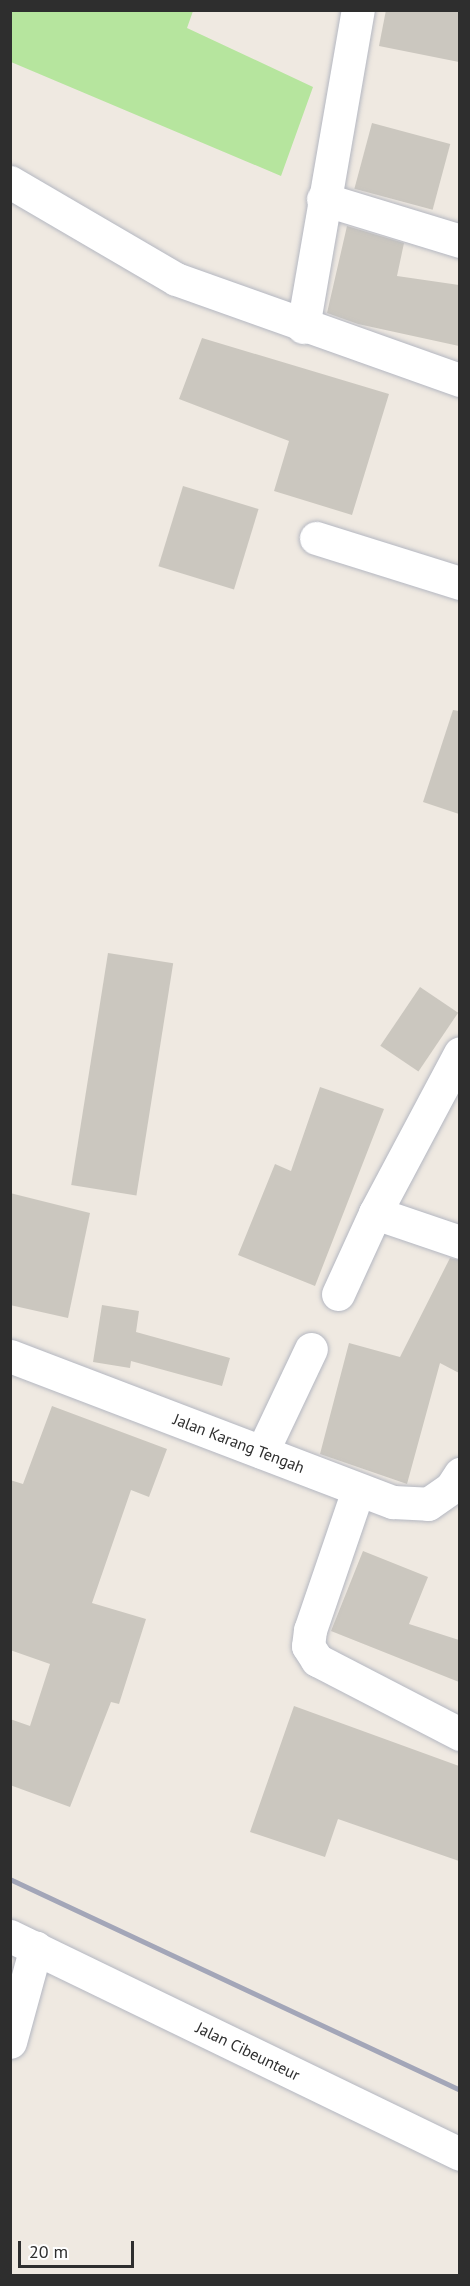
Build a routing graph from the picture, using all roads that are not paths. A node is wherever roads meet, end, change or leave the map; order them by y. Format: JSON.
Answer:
{"nodes":[{"id":1,"x":358,"y":10,"type":"edge"},
{"id":2,"x":10,"y":182,"type":"edge"},
{"id":3,"x":323,"y":199,"type":"junction"},
{"id":4,"x":459,"y":241,"type":"edge"},
{"id":5,"x":303,"y":327,"type":"junction"},
{"id":6,"x":459,"y":380,"type":"edge"},
{"id":7,"x":316,"y":538,"type":"dead end"},
{"id":8,"x":459,"y":583,"type":"edge"},
{"id":9,"x":459,"y":1053,"type":"edge"},
{"id":10,"x":375,"y":1213,"type":"junction"},
{"id":11,"x":459,"y":1242,"type":"edge"},
{"id":12,"x":338,"y":1294,"type":"dead end"},
{"id":13,"x":311,"y":1349,"type":"dead end"},
{"id":14,"x":10,"y":1356,"type":"edge"},
{"id":15,"x":262,"y":1452,"type":"junction"},
{"id":16,"x":459,"y":1474,"type":"edge"},
{"id":17,"x":358,"y":1490,"type":"junction"},
{"id":18,"x":459,"y":1734,"type":"edge"},
{"id":19,"x":23,"y":1941,"type":"edge"},
{"id":20,"x":10,"y":2042,"type":"edge"},
{"id":21,"x":459,"y":2154,"type":"edge"}],
"edges":[{"from":1,"to":3,"type":"street"},
{"from":2,"to":5,"type":"street"},
{"from":3,"to":4,"type":"street"},
{"from":3,"to":5,"type":"street"},
{"from":5,"to":6,"type":"street"},
{"from":7,"to":8,"type":"street"},
{"from":9,"to":10,"type":"street"},
{"from":10,"to":11,"type":"street"},
{"from":10,"to":12,"type":"street"},
{"from":13,"to":15,"type":"street"},
{"from":14,"to":15,"type":"street","name":"Jalan Karang Tengah"},
{"from":15,"to":17,"type":"street","name":"Jalan Karang Tengah"},
{"from":16,"to":17,"type":"street","name":"Jalan Karang Tengah"},
{"from":17,"to":18,"type":"street"},
{"from":19,"to":20,"type":"street"},
{"from":19,"to":21,"type":"street","name":"Jalan Cibeunteur"}]}
